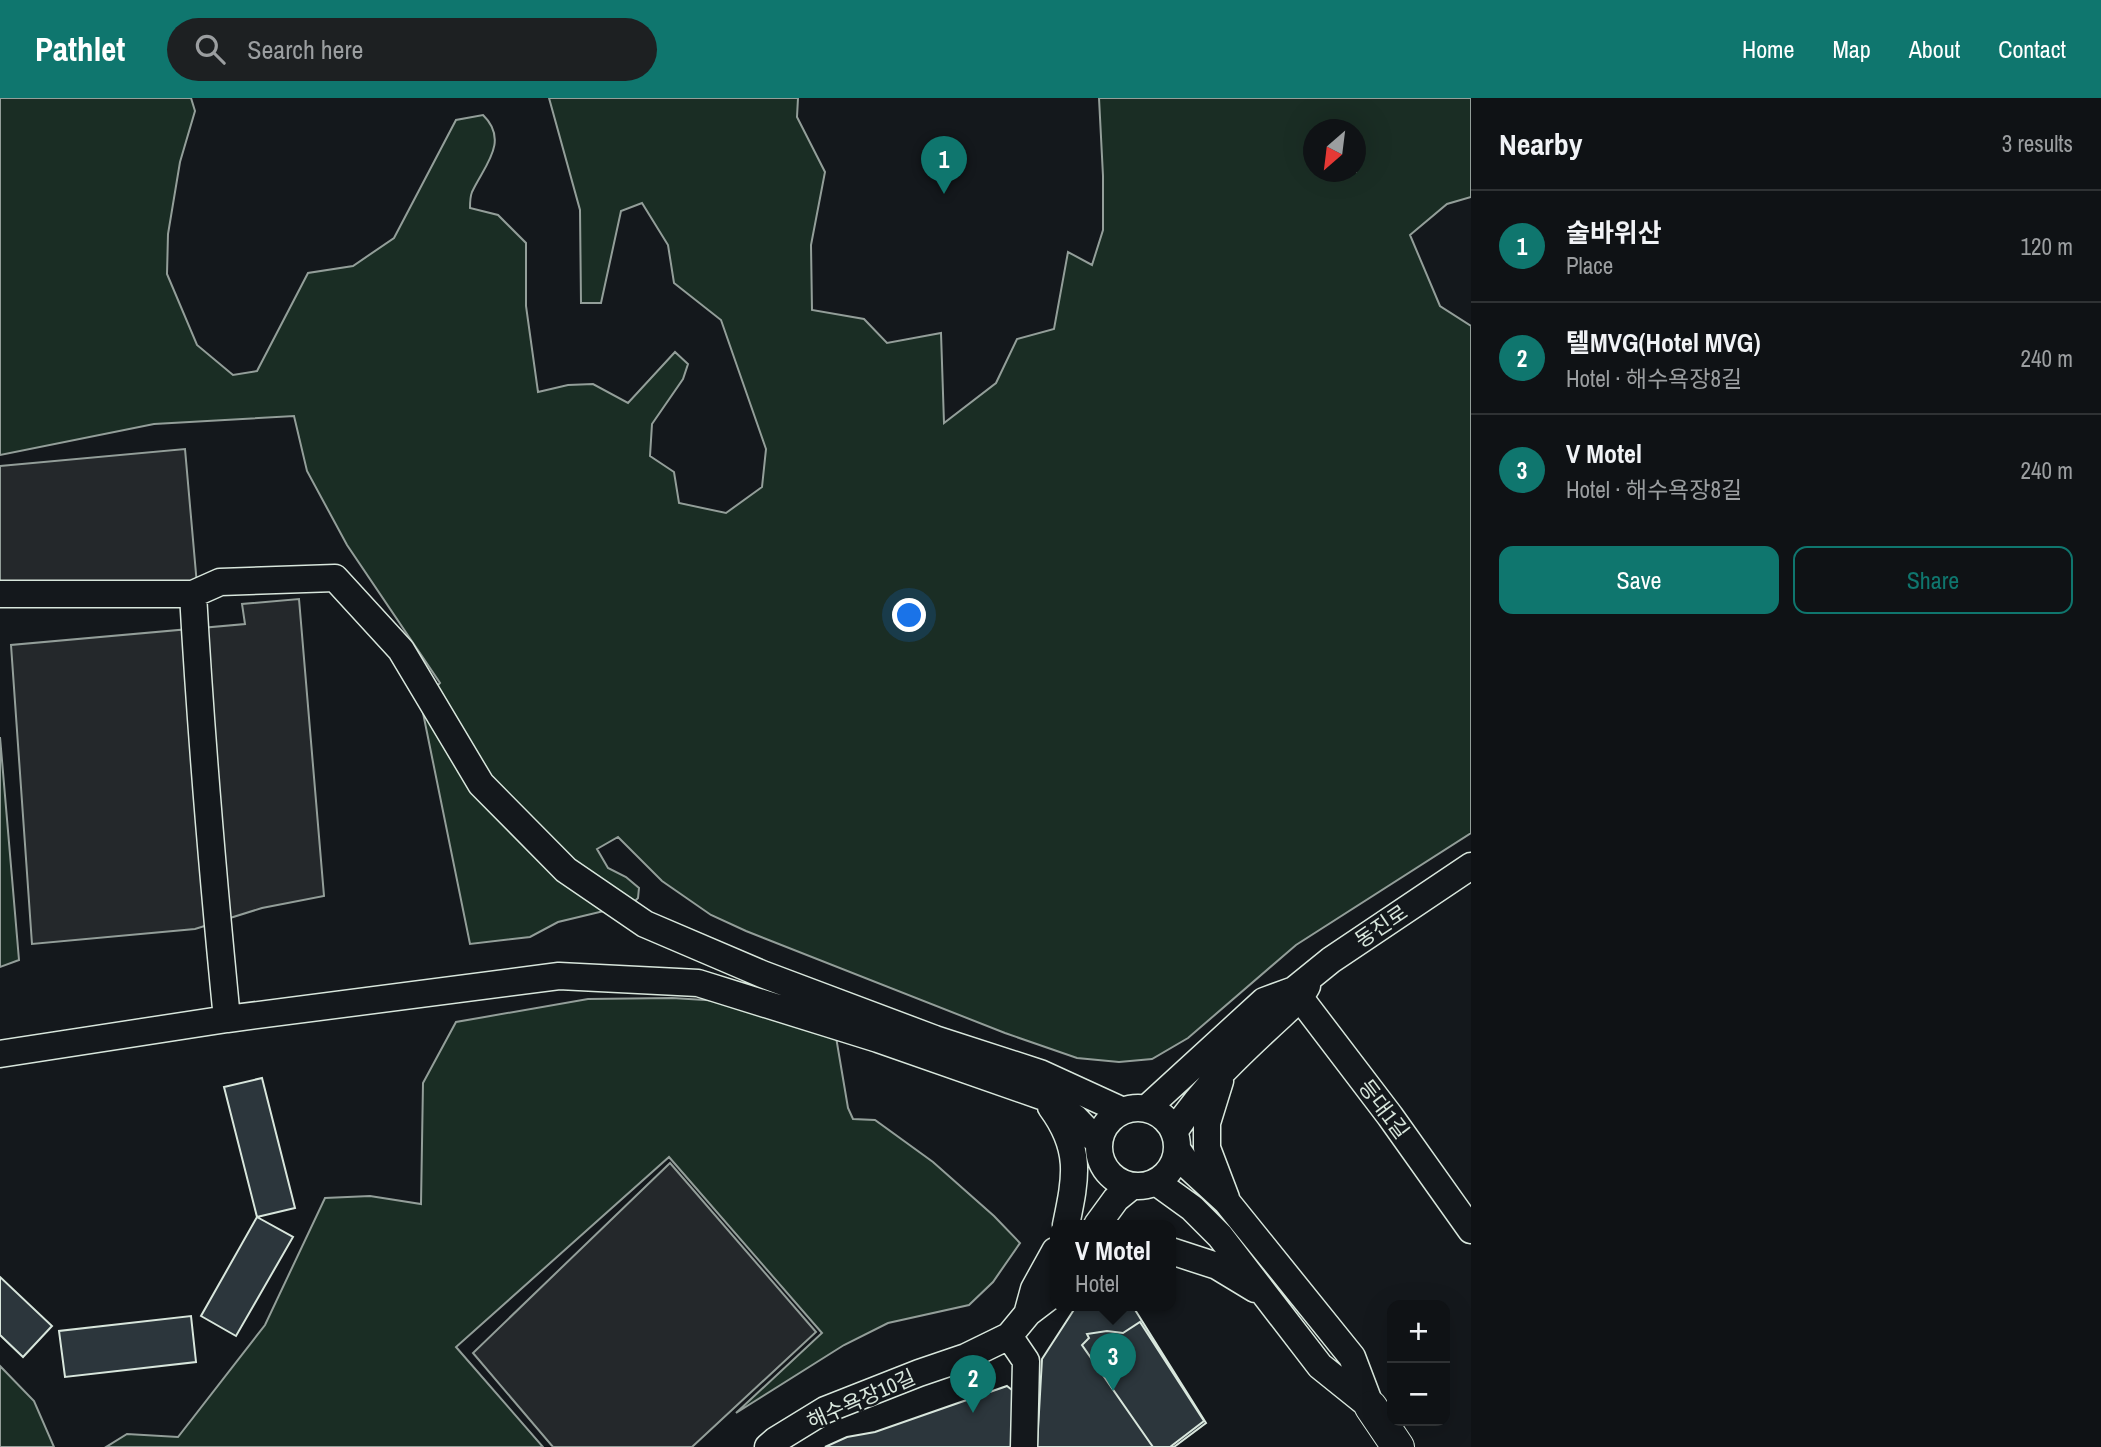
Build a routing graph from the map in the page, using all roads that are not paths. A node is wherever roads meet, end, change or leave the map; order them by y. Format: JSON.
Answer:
{"nodes":[{"id":1,"x":0,"y":594,"type":"edge"},
{"id":2,"x":193,"y":594,"type":"junction"},
{"id":3,"x":1471,"y":866,"type":"edge"},
{"id":4,"x":1302,"y":987,"type":"junction"},
{"id":5,"x":227,"y":1019,"type":"junction"},
{"id":6,"x":0,"y":1054,"type":"edge"},
{"id":7,"x":1224,"y":1069,"type":"junction"},
{"id":8,"x":1044,"y":1097,"type":"junction"},
{"id":9,"x":1134,"y":1110,"type":"junction"},
{"id":10,"x":1176,"y":1141,"type":"junction"},
{"id":11,"x":1100,"y":1152,"type":"junction"},
{"id":12,"x":1144,"y":1184,"type":"junction"},
{"id":13,"x":1227,"y":1202,"type":"junction"},
{"id":14,"x":1069,"y":1220,"type":"edge"},
{"id":15,"x":1071,"y":1220,"type":"edge"},
{"id":16,"x":1101,"y":1220,"type":"edge"},
{"id":17,"x":1471,"y":1230,"type":"edge"},
{"id":18,"x":1176,"y":1253,"type":"edge"},
{"id":19,"x":1050,"y":1260,"type":"edge"},
{"id":20,"x":1050,"y":1296,"type":"edge"},
{"id":21,"x":1268,"y":1296,"type":"junction"},
{"id":22,"x":1028,"y":1313,"type":"junction"},
{"id":23,"x":1009,"y":1336,"type":"junction"},
{"id":24,"x":1371,"y":1407,"type":"junction"},
{"id":25,"x":768,"y":1447,"type":"edge"},
{"id":26,"x":1024,"y":1447,"type":"edge"},
{"id":27,"x":1398,"y":1447,"type":"edge"}],
"edges":[{"from":1,"to":2,"type":"street"},
{"from":2,"to":5,"type":"street"},
{"from":2,"to":9,"type":"street"},
{"from":3,"to":4,"type":"street","name":"동진로"},
{"from":4,"to":7,"type":"street"},
{"from":4,"to":9,"type":"street"},
{"from":4,"to":17,"type":"street","name":"등대1길"},
{"from":5,"to":6,"type":"street"},
{"from":5,"to":8,"type":"street"},
{"from":7,"to":10,"type":"street"},
{"from":7,"to":13,"type":"street"},
{"from":8,"to":11,"type":"street"},
{"from":8,"to":14,"type":"street"},
{"from":9,"to":10,"type":"street"},
{"from":9,"to":11,"type":"street"},
{"from":10,"to":12,"type":"street"},
{"from":10,"to":13,"type":"street"},
{"from":11,"to":12,"type":"street"},
{"from":11,"to":15,"type":"street"},
{"from":12,"to":16,"type":"street"},
{"from":12,"to":21,"type":"street"},
{"from":13,"to":24,"type":"street"},
{"from":18,"to":21,"type":"street"},
{"from":19,"to":22,"type":"street"},
{"from":20,"to":22,"type":"street"},
{"from":21,"to":24,"type":"street"},
{"from":22,"to":23,"type":"street","name":"해수욕장10길"},
{"from":23,"to":25,"type":"street","name":"해수욕장10길"},
{"from":23,"to":26,"type":"street"},
{"from":24,"to":27,"type":"main road"}]}
